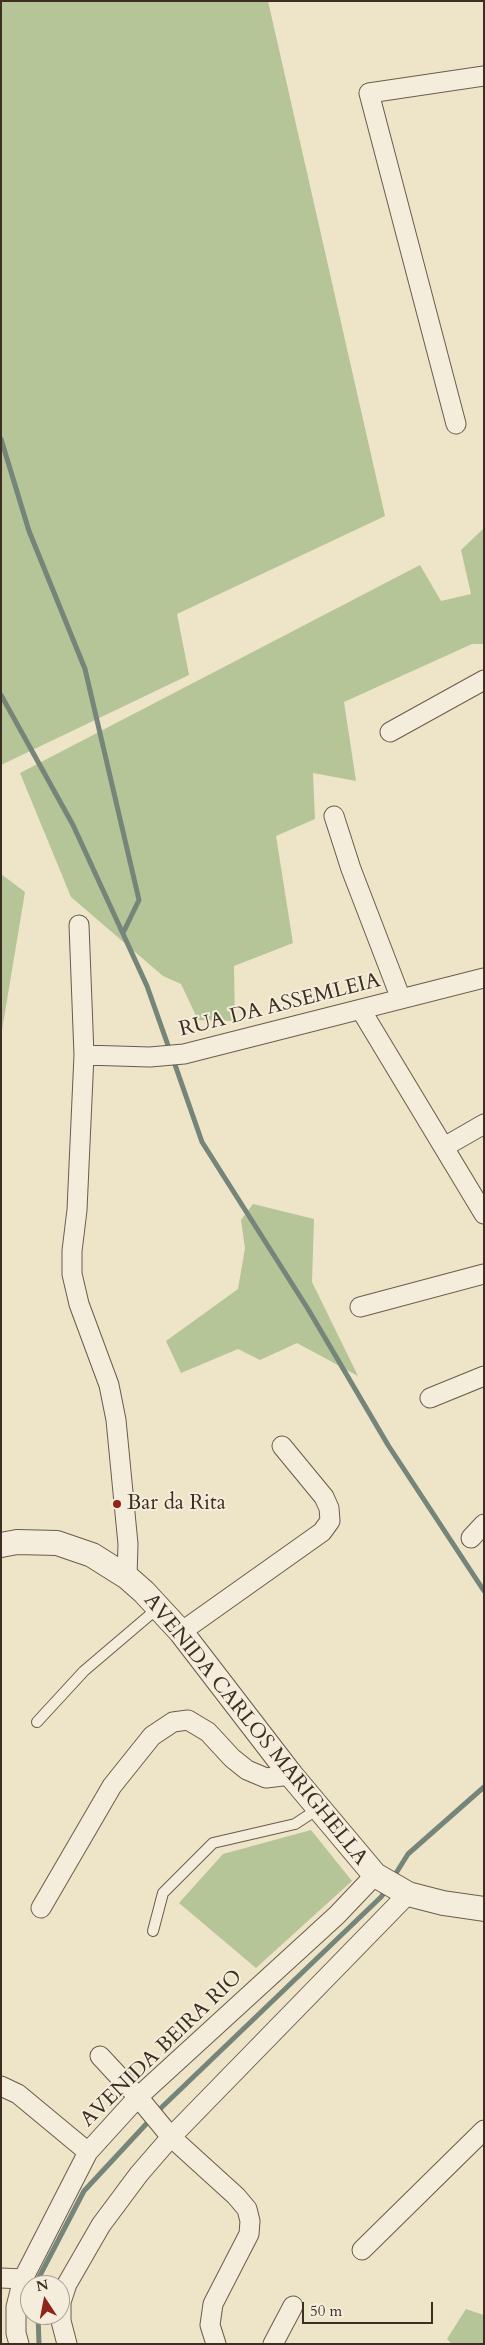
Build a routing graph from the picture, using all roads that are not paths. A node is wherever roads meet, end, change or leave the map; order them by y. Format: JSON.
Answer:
{"nodes":[{"id":1,"x":484,"y":76,"type":"edge"},
{"id":2,"x":456,"y":424,"type":"dead end"},
{"id":3,"x":484,"y":680,"type":"edge"},
{"id":4,"x":390,"y":732,"type":"dead end"},
{"id":5,"x":334,"y":816,"type":"dead end"},
{"id":6,"x":79,"y":926,"type":"dead end"},
{"id":7,"x":484,"y":978,"type":"edge"},
{"id":8,"x":401,"y":999,"type":"junction"},
{"id":9,"x":361,"y":1010,"type":"junction"},
{"id":10,"x":84,"y":1055,"type":"junction"},
{"id":11,"x":484,"y":1124,"type":"edge"},
{"id":12,"x":444,"y":1147,"type":"junction"},
{"id":13,"x":484,"y":1214,"type":"edge"},
{"id":14,"x":484,"y":1274,"type":"edge"},
{"id":15,"x":360,"y":1307,"type":"dead end"},
{"id":16,"x":484,"y":1376,"type":"edge"},
{"id":17,"x":430,"y":1398,"type":"dead end"},
{"id":18,"x":282,"y":1446,"type":"dead end"},
{"id":19,"x":1,"y":1545,"type":"edge"},
{"id":20,"x":127,"y":1577,"type":"junction"},
{"id":21,"x":159,"y":1607,"type":"junction"},
{"id":22,"x":181,"y":1632,"type":"junction"},
{"id":23,"x":37,"y":1722,"type":"dead end"},
{"id":24,"x":291,"y":1775,"type":"junction"},
{"id":25,"x":318,"y":1809,"type":"junction"},
{"id":26,"x":390,"y":1884,"type":"junction"},
{"id":27,"x":41,"y":1908,"type":"dead end"},
{"id":28,"x":484,"y":1909,"type":"edge"},
{"id":29,"x":153,"y":1931,"type":"dead end"},
{"id":30,"x":100,"y":2056,"type":"dead end"},
{"id":31,"x":1,"y":2086,"type":"edge"},
{"id":32,"x":138,"y":2097,"type":"junction"},
{"id":33,"x":484,"y":2130,"type":"edge"},
{"id":34,"x":170,"y":2137,"type":"junction"},
{"id":35,"x":88,"y":2152,"type":"junction"},
{"id":36,"x":362,"y":2250,"type":"dead end"},
{"id":37,"x":25,"y":2275,"type":"edge"},
{"id":38,"x":1,"y":2278,"type":"edge"},
{"id":39,"x":20,"y":2279,"type":"edge"},
{"id":40,"x":20,"y":2291,"type":"edge"},
{"id":41,"x":293,"y":2306,"type":"dead end"},
{"id":42,"x":20,"y":2344,"type":"edge"},
{"id":43,"x":67,"y":2344,"type":"edge"},
{"id":44,"x":216,"y":2344,"type":"edge"},
{"id":45,"x":273,"y":2344,"type":"edge"}],
"edges":[{"from":1,"to":2,"type":"street"},
{"from":3,"to":4,"type":"street"},
{"from":5,"to":8,"type":"street"},
{"from":6,"to":10,"type":"street"},
{"from":7,"to":8,"type":"street","name":"RUA DA ASSEMLEIA"},
{"from":8,"to":9,"type":"street","name":"RUA DA ASSEMLEIA"},
{"from":9,"to":10,"type":"street","name":"RUA DA ASSEMLEIA"},
{"from":9,"to":12,"type":"street"},
{"from":10,"to":20,"type":"street"},
{"from":11,"to":12,"type":"street"},
{"from":12,"to":13,"type":"street"},
{"from":14,"to":15,"type":"street"},
{"from":16,"to":17,"type":"street"},
{"from":18,"to":22,"type":"street"},
{"from":19,"to":20,"type":"street","name":"AVENIDA CARLOS MARIGHELLA"},
{"from":20,"to":21,"type":"street","name":"AVENIDA CARLOS MARIGHELLA"},
{"from":21,"to":22,"type":"street","name":"AVENIDA CARLOS MARIGHELLA"},
{"from":21,"to":23,"type":"lane"},
{"from":22,"to":24,"type":"street","name":"AVENIDA CARLOS MARIGHELLA"},
{"from":24,"to":25,"type":"street","name":"AVENIDA CARLOS MARIGHELLA"},
{"from":24,"to":27,"type":"street"},
{"from":25,"to":26,"type":"street","name":"AVENIDA CARLOS MARIGHELLA"},
{"from":25,"to":29,"type":"lane"},
{"from":26,"to":28,"type":"street"},
{"from":26,"to":32,"type":"street","name":"AVENIDA BEIRA RIO"},
{"from":26,"to":34,"type":"street"},
{"from":30,"to":32,"type":"street"},
{"from":31,"to":35,"type":"street"},
{"from":32,"to":34,"type":"street"},
{"from":32,"to":35,"type":"street","name":"AVENIDA BEIRA RIO"},
{"from":33,"to":36,"type":"street"},
{"from":34,"to":43,"type":"street"},
{"from":34,"to":44,"type":"street"},
{"from":35,"to":37,"type":"street","name":"AVENIDA BEIRA RIO"},
{"from":38,"to":39,"type":"street"},
{"from":40,"to":42,"type":"street","name":"AVENIDA BEIRA RIO"},
{"from":41,"to":45,"type":"street"}]}
